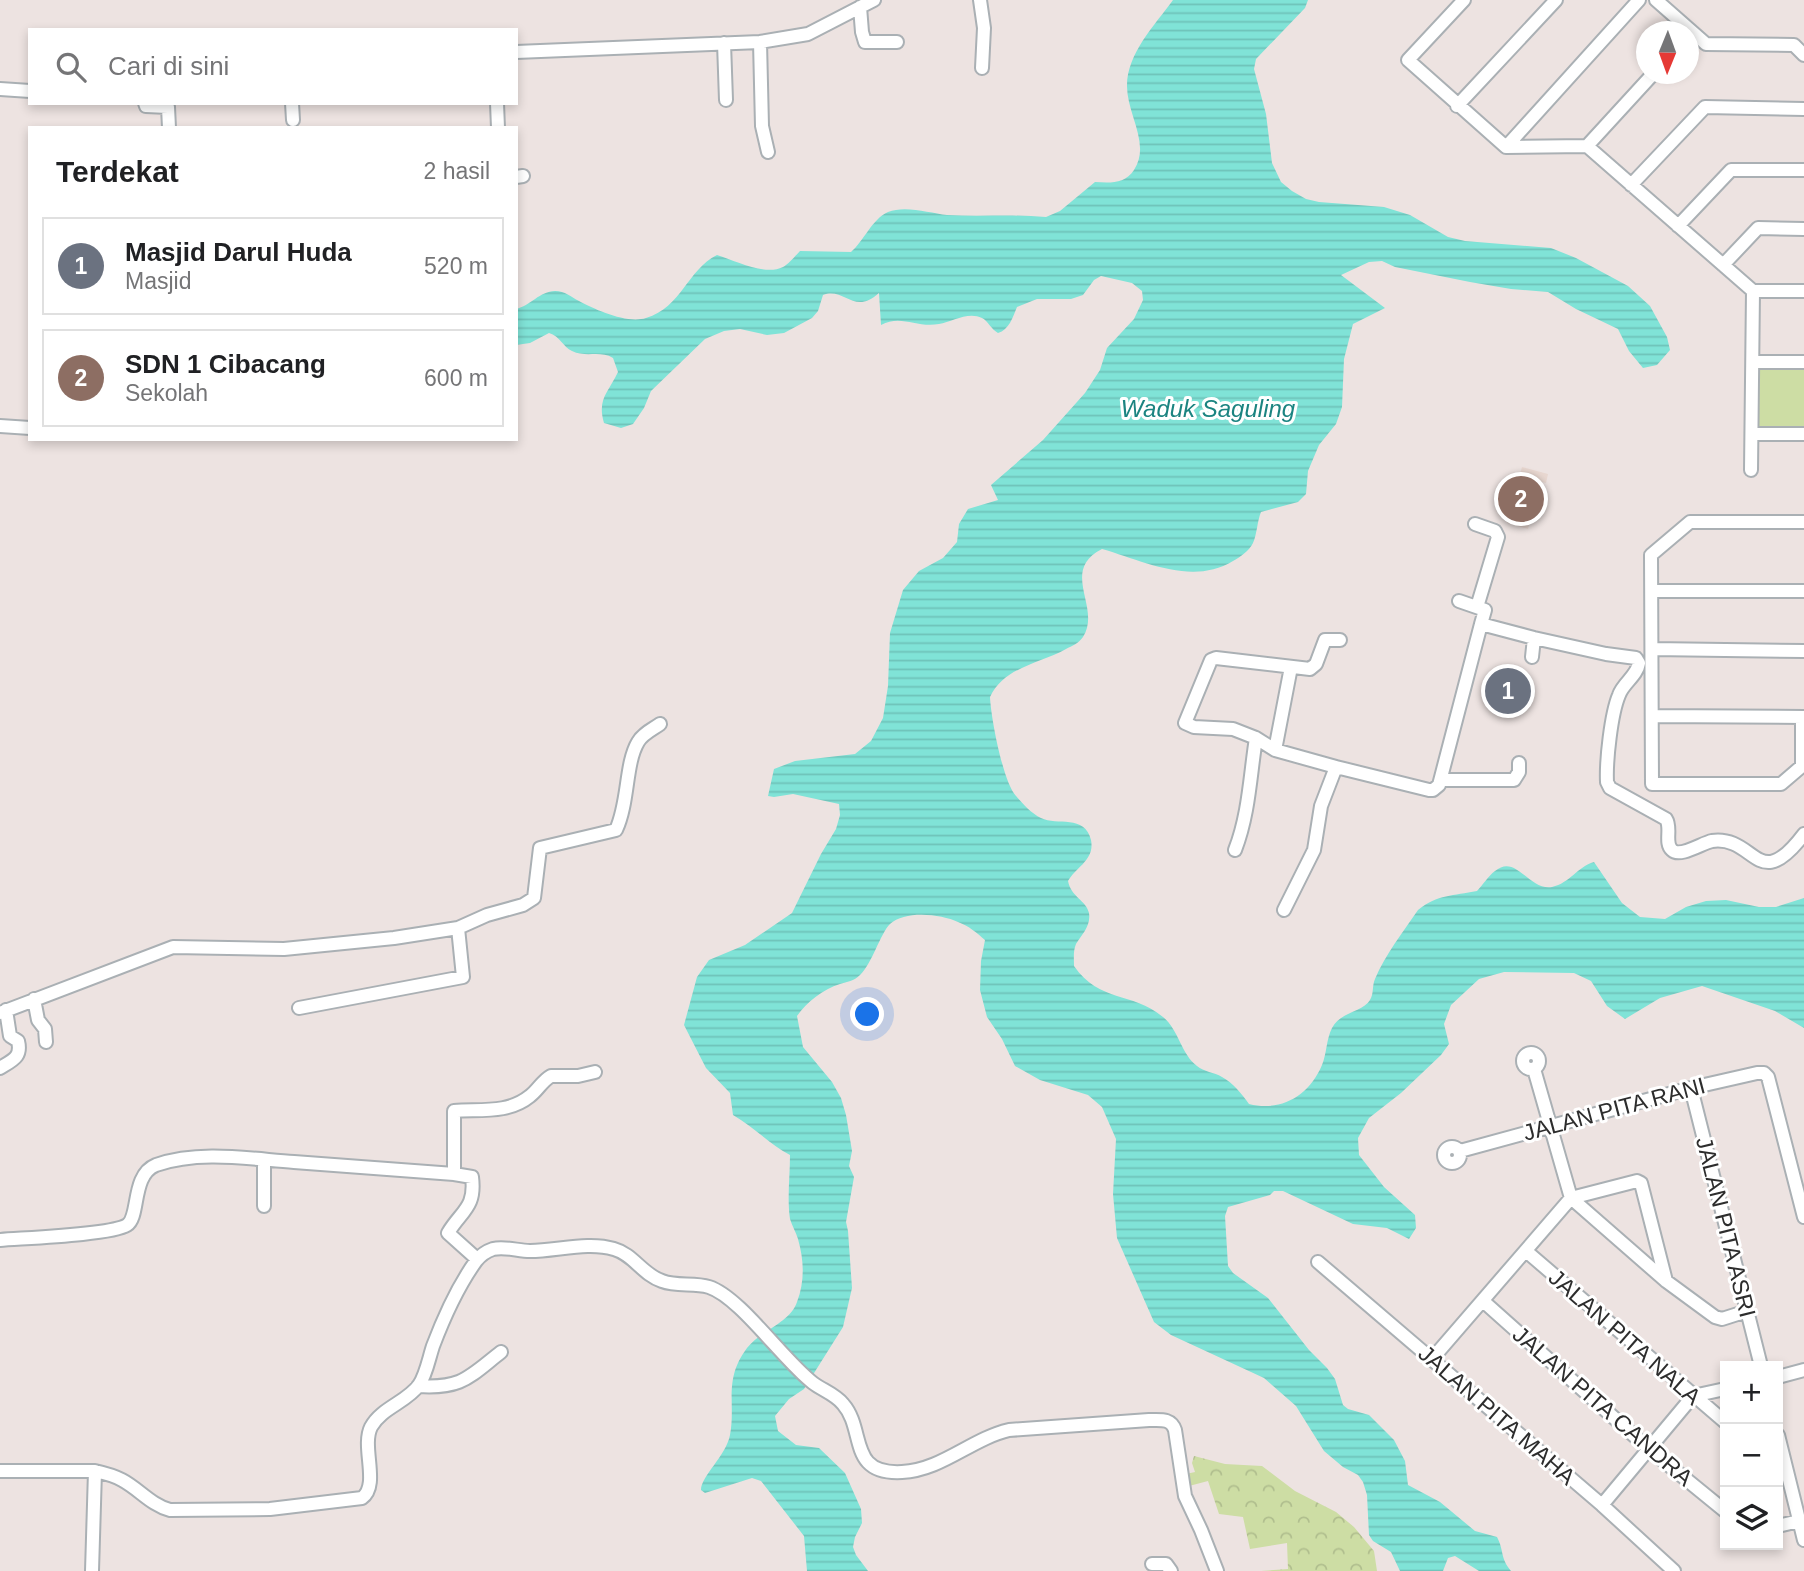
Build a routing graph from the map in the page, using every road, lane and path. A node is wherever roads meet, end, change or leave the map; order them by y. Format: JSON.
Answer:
{"nodes":[{"id":1,"x":874,"y":0,"type":"edge"},
{"id":2,"x":980,"y":0,"type":"edge"},
{"id":3,"x":1464,"y":0,"type":"edge"},
{"id":4,"x":1556,"y":0,"type":"edge"},
{"id":5,"x":1639,"y":0,"type":"edge"},
{"id":6,"x":1656,"y":0,"type":"edge"},
{"id":7,"x":860,"y":7,"type":"junction"},
{"id":8,"x":1678,"y":21,"type":"edge"},
{"id":9,"x":1699,"y":39,"type":"edge"},
{"id":10,"x":760,"y":42,"type":"junction"},
{"id":11,"x":897,"y":42,"type":"dead end"},
{"id":12,"x":724,"y":43,"type":"junction"},
{"id":13,"x":518,"y":52,"type":"edge"},
{"id":14,"x":1804,"y":55,"type":"edge"},
{"id":15,"x":982,"y":68,"type":"dead end"},
{"id":16,"x":1644,"y":84,"type":"edge"},
{"id":17,"x":0,"y":89,"type":"edge"},
{"id":18,"x":28,"y":90,"type":"edge"},
{"id":19,"x":726,"y":100,"type":"dead end"},
{"id":20,"x":146,"y":105,"type":"edge"},
{"id":21,"x":292,"y":105,"type":"edge"},
{"id":22,"x":497,"y":105,"type":"edge"},
{"id":23,"x":1457,"y":106,"type":"junction"},
{"id":24,"x":1804,"y":109,"type":"edge"},
{"id":25,"x":293,"y":120,"type":"dead end"},
{"id":26,"x":169,"y":126,"type":"edge"},
{"id":27,"x":498,"y":126,"type":"edge"},
{"id":28,"x":1587,"y":146,"type":"junction"},
{"id":29,"x":1506,"y":147,"type":"junction"},
{"id":30,"x":768,"y":152,"type":"dead end"},
{"id":31,"x":1804,"y":170,"type":"edge"},
{"id":32,"x":1631,"y":185,"type":"junction"},
{"id":33,"x":1678,"y":226,"type":"junction"},
{"id":34,"x":1804,"y":229,"type":"edge"},
{"id":35,"x":1724,"y":265,"type":"junction"},
{"id":36,"x":1754,"y":291,"type":"junction"},
{"id":37,"x":1804,"y":291,"type":"edge"},
{"id":38,"x":1754,"y":362,"type":"junction"},
{"id":39,"x":1804,"y":362,"type":"edge"},
{"id":40,"x":0,"y":426,"type":"edge"},
{"id":41,"x":28,"y":428,"type":"edge"},
{"id":42,"x":1753,"y":434,"type":"junction"},
{"id":43,"x":1804,"y":434,"type":"edge"},
{"id":44,"x":1751,"y":470,"type":"dead end"},
{"id":45,"x":1804,"y":522,"type":"edge"},
{"id":46,"x":1475,"y":524,"type":"dead end"},
{"id":47,"x":1653,"y":591,"type":"junction"},
{"id":48,"x":1804,"y":591,"type":"edge"},
{"id":49,"x":1459,"y":601,"type":"dead end"},
{"id":50,"x":1477,"y":607,"type":"junction"},
{"id":51,"x":1481,"y":624,"type":"junction"},
{"id":52,"x":1534,"y":639,"type":"junction"},
{"id":53,"x":1340,"y":640,"type":"dead end"},
{"id":54,"x":1652,"y":649,"type":"junction"},
{"id":55,"x":1804,"y":651,"type":"edge"},
{"id":56,"x":1532,"y":657,"type":"dead end"},
{"id":57,"x":1291,"y":667,"type":"junction"},
{"id":58,"x":1651,"y":716,"type":"junction"},
{"id":59,"x":1803,"y":717,"type":"edge"},
{"id":60,"x":660,"y":724,"type":"dead end"},
{"id":61,"x":1256,"y":738,"type":"junction"},
{"id":62,"x":1275,"y":750,"type":"junction"},
{"id":63,"x":1519,"y":763,"type":"dead end"},
{"id":64,"x":1336,"y":767,"type":"junction"},
{"id":65,"x":1441,"y":780,"type":"junction"},
{"id":66,"x":1804,"y":834,"type":"edge"},
{"id":67,"x":1235,"y":850,"type":"dead end"},
{"id":68,"x":1284,"y":910,"type":"dead end"},
{"id":69,"x":458,"y":929,"type":"junction"},
{"id":70,"x":34,"y":999,"type":"junction"},
{"id":71,"x":299,"y":1008,"type":"dead end"},
{"id":72,"x":3,"y":1012,"type":"edge"},
{"id":73,"x":46,"y":1042,"type":"dead end"},
{"id":74,"x":0,"y":1068,"type":"edge"},
{"id":75,"x":1534,"y":1069,"type":"dead end"},
{"id":76,"x":595,"y":1072,"type":"dead end"},
{"id":77,"x":1691,"y":1088,"type":"junction"},
{"id":78,"x":1552,"y":1125,"type":"junction"},
{"id":79,"x":1460,"y":1152,"type":"dead end"},
{"id":80,"x":264,"y":1160,"type":"junction"},
{"id":81,"x":454,"y":1174,"type":"junction"},
{"id":82,"x":1571,"y":1198,"type":"junction"},
{"id":83,"x":264,"y":1206,"type":"dead end"},
{"id":84,"x":1804,"y":1217,"type":"edge"},
{"id":85,"x":0,"y":1240,"type":"edge"},
{"id":86,"x":1526,"y":1251,"type":"junction"},
{"id":87,"x":477,"y":1259,"type":"junction"},
{"id":88,"x":1318,"y":1262,"type":"dead end"},
{"id":89,"x":1666,"y":1281,"type":"junction"},
{"id":90,"x":1483,"y":1301,"type":"junction"},
{"id":91,"x":1747,"y":1311,"type":"junction"},
{"id":92,"x":501,"y":1352,"type":"dead end"},
{"id":93,"x":1432,"y":1359,"type":"junction"},
{"id":94,"x":1760,"y":1361,"type":"edge"},
{"id":95,"x":1804,"y":1370,"type":"edge"},
{"id":96,"x":1783,"y":1376,"type":"edge"},
{"id":97,"x":418,"y":1386,"type":"junction"},
{"id":98,"x":1720,"y":1390,"type":"edge"},
{"id":99,"x":1693,"y":1396,"type":"junction"},
{"id":100,"x":1720,"y":1418,"type":"edge"},
{"id":101,"x":1649,"y":1449,"type":"junction"},
{"id":102,"x":1783,"y":1470,"type":"edge"},
{"id":103,"x":0,"y":1471,"type":"edge"},
{"id":104,"x":95,"y":1471,"type":"junction"},
{"id":105,"x":1602,"y":1505,"type":"junction"},
{"id":106,"x":1720,"y":1507,"type":"edge"},
{"id":107,"x":1799,"y":1521,"type":"junction"},
{"id":108,"x":1783,"y":1524,"type":"edge"},
{"id":109,"x":1804,"y":1540,"type":"edge"},
{"id":110,"x":1152,"y":1564,"type":"dead end"},
{"id":111,"x":92,"y":1571,"type":"edge"},
{"id":112,"x":1171,"y":1571,"type":"edge"},
{"id":113,"x":1217,"y":1571,"type":"edge"},
{"id":114,"x":1674,"y":1571,"type":"edge"}],
"edges":[{"from":1,"to":7,"type":"street"},
{"from":2,"to":15,"type":"street"},
{"from":3,"to":23,"type":"street"},
{"from":4,"to":23,"type":"street"},
{"from":5,"to":29,"type":"street"},
{"from":6,"to":8,"type":"street"},
{"from":7,"to":10,"type":"street"},
{"from":7,"to":11,"type":"street"},
{"from":9,"to":14,"type":"street"},
{"from":10,"to":12,"type":"street"},
{"from":10,"to":30,"type":"street"},
{"from":12,"to":13,"type":"street"},
{"from":12,"to":19,"type":"street"},
{"from":16,"to":28,"type":"street"},
{"from":17,"to":18,"type":"street"},
{"from":20,"to":26,"type":"street"},
{"from":21,"to":25,"type":"street"},
{"from":22,"to":27,"type":"street"},
{"from":23,"to":29,"type":"street"},
{"from":24,"to":32,"type":"street"},
{"from":28,"to":29,"type":"street"},
{"from":28,"to":32,"type":"street"},
{"from":31,"to":33,"type":"street"},
{"from":32,"to":33,"type":"street"},
{"from":33,"to":35,"type":"street"},
{"from":34,"to":35,"type":"street"},
{"from":35,"to":36,"type":"street"},
{"from":36,"to":37,"type":"street"},
{"from":36,"to":38,"type":"street"},
{"from":38,"to":39,"type":"street"},
{"from":38,"to":42,"type":"street"},
{"from":40,"to":41,"type":"street"},
{"from":42,"to":43,"type":"street"},
{"from":42,"to":44,"type":"street"},
{"from":45,"to":47,"type":"street"},
{"from":46,"to":50,"type":"street"},
{"from":47,"to":48,"type":"street"},
{"from":47,"to":54,"type":"street"},
{"from":49,"to":50,"type":"street"},
{"from":50,"to":51,"type":"street"},
{"from":51,"to":52,"type":"street"},
{"from":51,"to":65,"type":"street"},
{"from":52,"to":56,"type":"street"},
{"from":52,"to":66,"type":"street"},
{"from":53,"to":57,"type":"street"},
{"from":54,"to":55,"type":"street"},
{"from":54,"to":58,"type":"street"},
{"from":57,"to":61,"type":"street"},
{"from":57,"to":62,"type":"street"},
{"from":58,"to":59,"type":"street"},
{"from":58,"to":59,"type":"street"},
{"from":60,"to":69,"type":"street"},
{"from":61,"to":62,"type":"street"},
{"from":61,"to":67,"type":"street"},
{"from":62,"to":64,"type":"street"},
{"from":63,"to":65,"type":"street"},
{"from":64,"to":65,"type":"street"},
{"from":64,"to":68,"type":"street"},
{"from":69,"to":70,"type":"street"},
{"from":69,"to":71,"type":"street"},
{"from":70,"to":72,"type":"street"},
{"from":70,"to":73,"type":"street"},
{"from":72,"to":74,"type":"street"},
{"from":75,"to":78,"type":"street"},
{"from":76,"to":81,"type":"street"},
{"from":77,"to":78,"type":"street","name":"JALAN PITA RANI"},
{"from":77,"to":84,"type":"street","name":"JALAN PITA RANI"},
{"from":77,"to":91,"type":"street","name":"JALAN PITA ASRI"},
{"from":78,"to":79,"type":"street","name":"JALAN PITA RANI"},
{"from":78,"to":82,"type":"street"},
{"from":80,"to":81,"type":"street"},
{"from":80,"to":83,"type":"street"},
{"from":80,"to":85,"type":"street"},
{"from":81,"to":87,"type":"street"},
{"from":82,"to":86,"type":"street"},
{"from":82,"to":89,"type":"street"},
{"from":82,"to":89,"type":"street"},
{"from":86,"to":90,"type":"street"},
{"from":86,"to":99,"type":"street","name":"JALAN PITA NALA"},
{"from":87,"to":97,"type":"street"},
{"from":87,"to":113,"type":"street"},
{"from":88,"to":93,"type":"street","name":"JALAN PITA MAHA"},
{"from":89,"to":91,"type":"street"},
{"from":90,"to":93,"type":"street"},
{"from":90,"to":101,"type":"street","name":"JALAN PITA CANDRA"},
{"from":91,"to":94,"type":"street","name":"JALAN PITA ASRI"},
{"from":92,"to":97,"type":"street"},
{"from":93,"to":105,"type":"street","name":"JALAN PITA MAHA"},
{"from":95,"to":96,"type":"street"},
{"from":97,"to":104,"type":"street"},
{"from":98,"to":99,"type":"street"},
{"from":99,"to":100,"type":"street","name":"JALAN PITA NALA"},
{"from":99,"to":101,"type":"street"},
{"from":101,"to":105,"type":"street"},
{"from":101,"to":106,"type":"street","name":"JALAN PITA CANDRA"},
{"from":102,"to":107,"type":"street"},
{"from":103,"to":104,"type":"street"},
{"from":104,"to":111,"type":"street"},
{"from":105,"to":114,"type":"street","name":"JALAN PITA MAHA"},
{"from":107,"to":108,"type":"street"},
{"from":107,"to":109,"type":"street"},
{"from":110,"to":112,"type":"street"}]}
